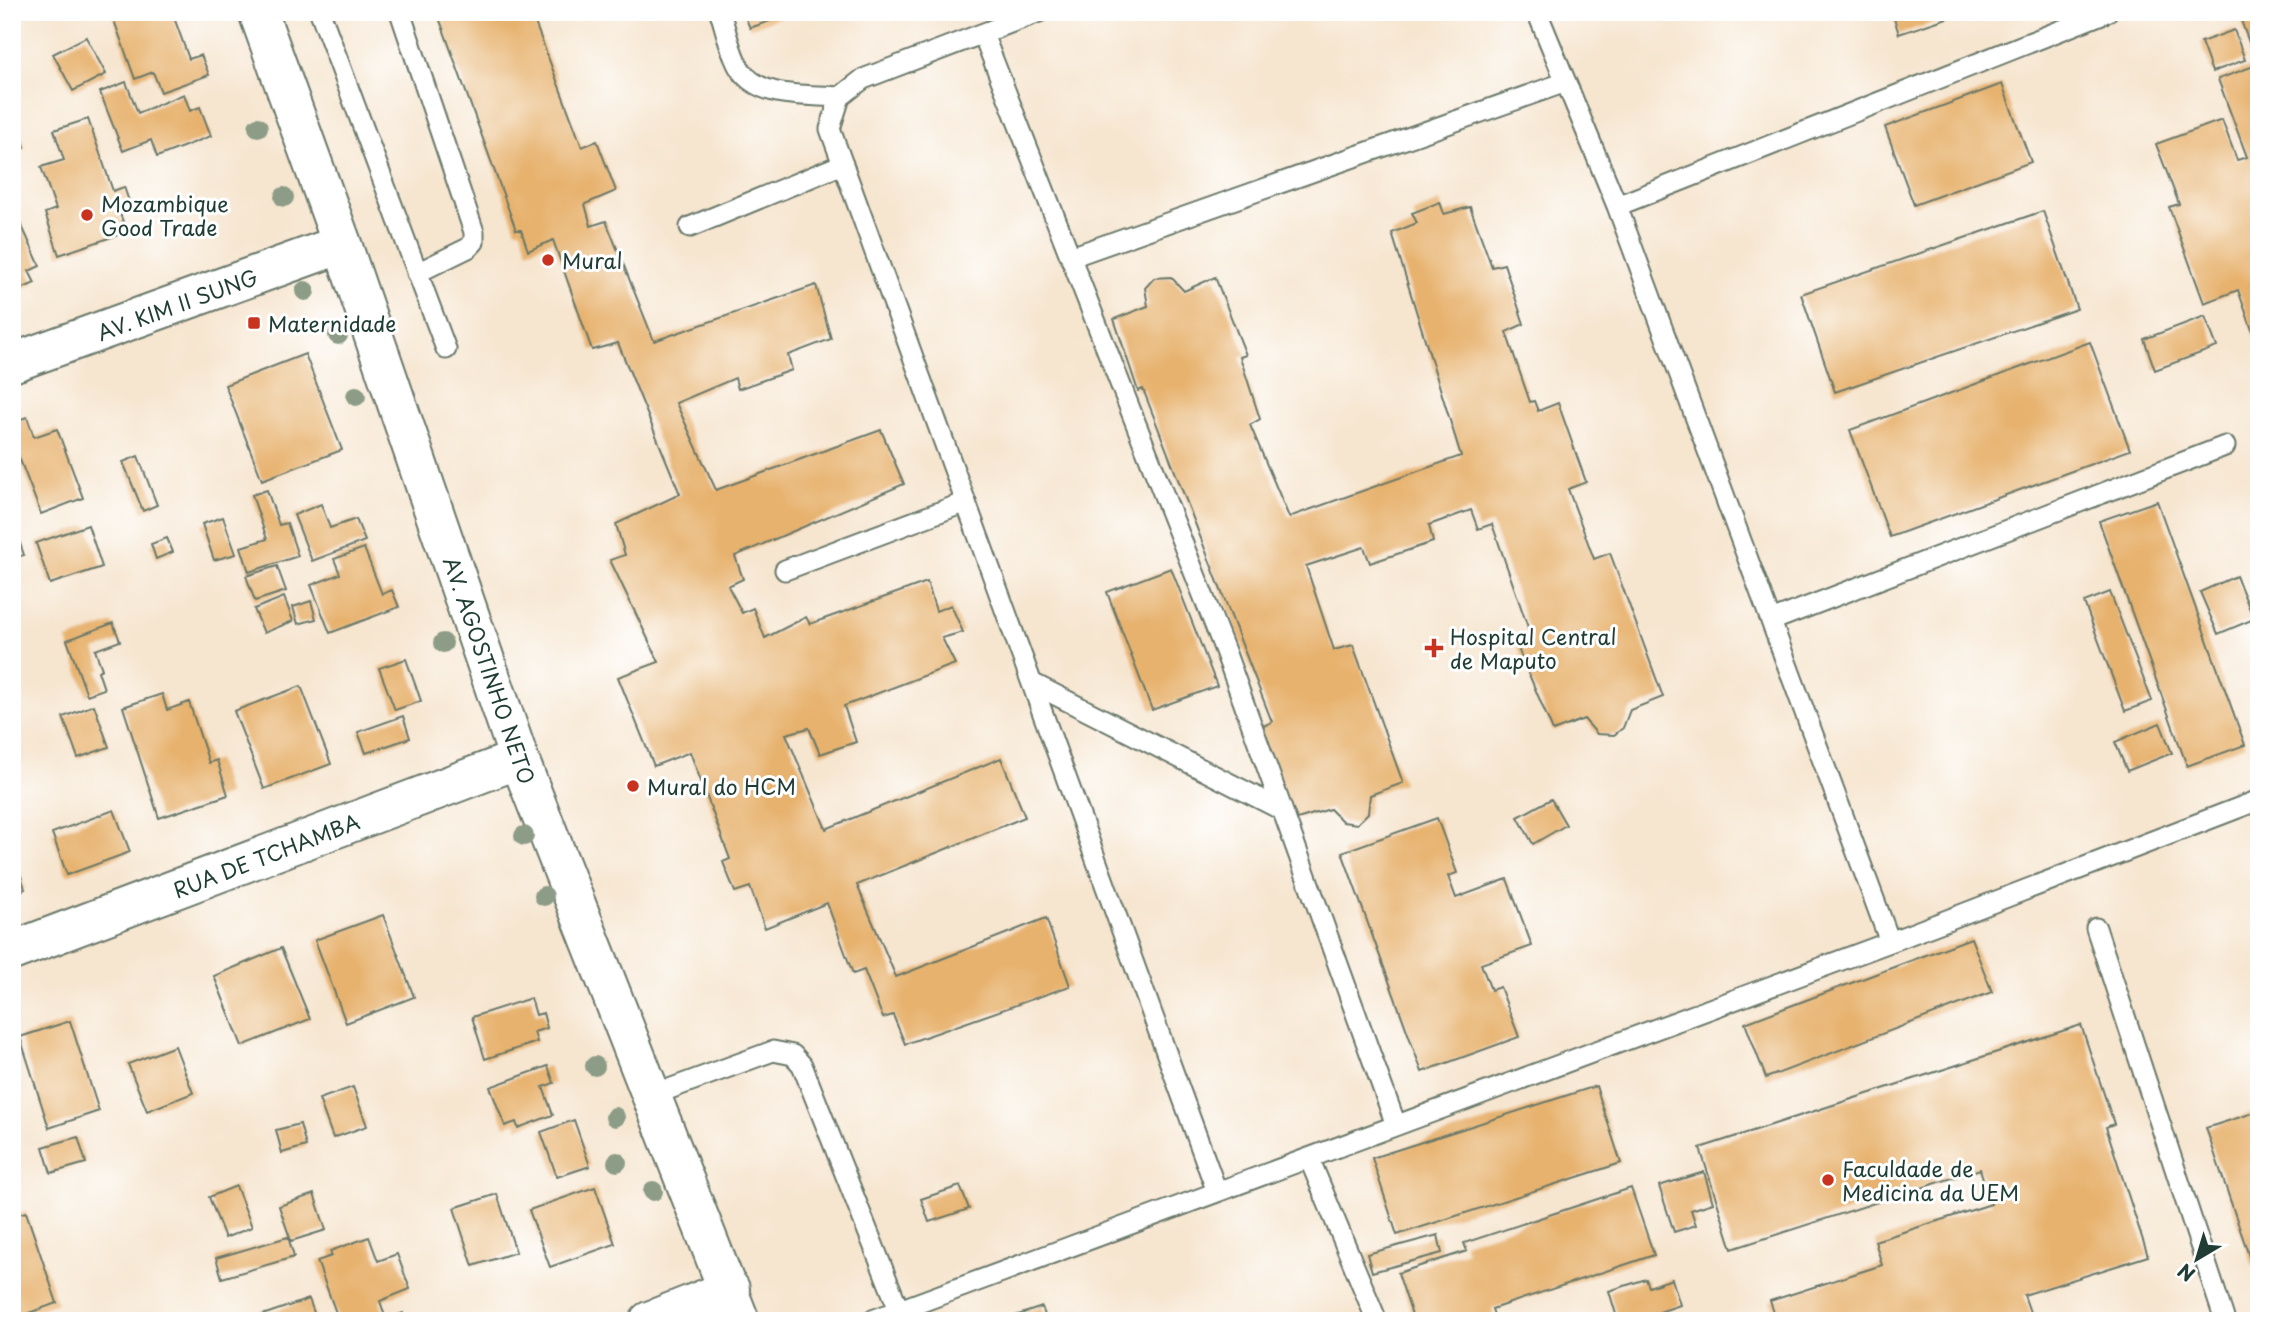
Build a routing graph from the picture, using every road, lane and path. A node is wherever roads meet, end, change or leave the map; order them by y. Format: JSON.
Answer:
{"nodes":[{"id":1,"x":258,"y":12,"type":"edge"},
{"id":2,"x":320,"y":12,"type":"edge"},
{"id":3,"x":400,"y":12,"type":"edge"},
{"id":4,"x":720,"y":12,"type":"edge"},
{"id":5,"x":1039,"y":12,"type":"edge"},
{"id":6,"x":1537,"y":12,"type":"edge"},
{"id":7,"x":2107,"y":12,"type":"edge"},
{"id":8,"x":983,"y":34,"type":"junction"},
{"id":9,"x":1566,"y":82,"type":"junction"},
{"id":10,"x":840,"y":97,"type":"junction"},
{"id":11,"x":843,"y":164,"type":"junction"},
{"id":12,"x":1616,"y":206,"type":"junction"},
{"id":13,"x":690,"y":227,"type":"dead end"},
{"id":14,"x":342,"y":244,"type":"junction"},
{"id":15,"x":1071,"y":257,"type":"junction"},
{"id":16,"x":417,"y":272,"type":"junction"},
{"id":17,"x":446,"y":349,"type":"dead end"},
{"id":18,"x":12,"y":363,"type":"edge"},
{"id":19,"x":2225,"y":446,"type":"dead end"},
{"id":20,"x":966,"y":502,"type":"junction"},
{"id":21,"x":785,"y":570,"type":"dead end"},
{"id":22,"x":1771,"y":621,"type":"junction"},
{"id":23,"x":1032,"y":683,"type":"junction"},
{"id":24,"x":519,"y":759,"type":"junction"},
{"id":25,"x":2259,"y":800,"type":"edge"},
{"id":26,"x":1283,"y":810,"type":"junction"},
{"id":27,"x":2096,"y":928,"type":"dead end"},
{"id":28,"x":1890,"y":942,"type":"junction"},
{"id":29,"x":12,"y":951,"type":"edge"},
{"id":30,"x":653,"y":1095,"type":"junction"},
{"id":31,"x":1396,"y":1125,"type":"junction"},
{"id":32,"x":1310,"y":1158,"type":"junction"},
{"id":33,"x":1217,"y":1192,"type":"junction"},
{"id":34,"x":735,"y":1305,"type":"edge"},
{"id":35,"x":899,"y":1310,"type":"junction"},
{"id":36,"x":649,"y":1321,"type":"edge"},
{"id":37,"x":870,"y":1321,"type":"edge"},
{"id":38,"x":1377,"y":1321,"type":"edge"},
{"id":39,"x":2225,"y":1321,"type":"edge"}],
"edges":[{"from":1,"to":14,"type":"street","name":"AV. AGOSTINHO NETO"},
{"from":2,"to":16,"type":"lane"},
{"from":3,"to":16,"type":"lane"},
{"from":4,"to":10,"type":"lane"},
{"from":5,"to":8,"type":"lane"},
{"from":6,"to":9,"type":"lane"},
{"from":7,"to":12,"type":"lane"},
{"from":8,"to":10,"type":"lane"},
{"from":8,"to":15,"type":"lane"},
{"from":9,"to":12,"type":"lane"},
{"from":9,"to":15,"type":"lane"},
{"from":10,"to":11,"type":"lane"},
{"from":11,"to":13,"type":"lane"},
{"from":11,"to":20,"type":"lane"},
{"from":12,"to":22,"type":"lane"},
{"from":14,"to":18,"type":"street","name":"AV. KIM II SUNG"},
{"from":14,"to":24,"type":"street","name":"AV. AGOSTINHO NETO"},
{"from":15,"to":26,"type":"lane"},
{"from":16,"to":17,"type":"lane"},
{"from":19,"to":22,"type":"lane"},
{"from":20,"to":21,"type":"lane"},
{"from":20,"to":23,"type":"lane"},
{"from":22,"to":28,"type":"lane"},
{"from":23,"to":26,"type":"lane"},
{"from":23,"to":33,"type":"lane"},
{"from":24,"to":29,"type":"street","name":"RUA DE TCHAMBA"},
{"from":24,"to":30,"type":"street","name":"AV. AGOSTINHO NETO"},
{"from":25,"to":28,"type":"lane"},
{"from":26,"to":31,"type":"lane"},
{"from":27,"to":39,"type":"lane"},
{"from":28,"to":31,"type":"lane"},
{"from":30,"to":34,"type":"street","name":"AV. AGOSTINHO NETO"},
{"from":30,"to":35,"type":"lane"},
{"from":31,"to":32,"type":"lane"},
{"from":32,"to":33,"type":"lane"},
{"from":32,"to":38,"type":"lane"},
{"from":33,"to":35,"type":"lane"},
{"from":34,"to":36,"type":"street"},
{"from":35,"to":37,"type":"lane"}]}
